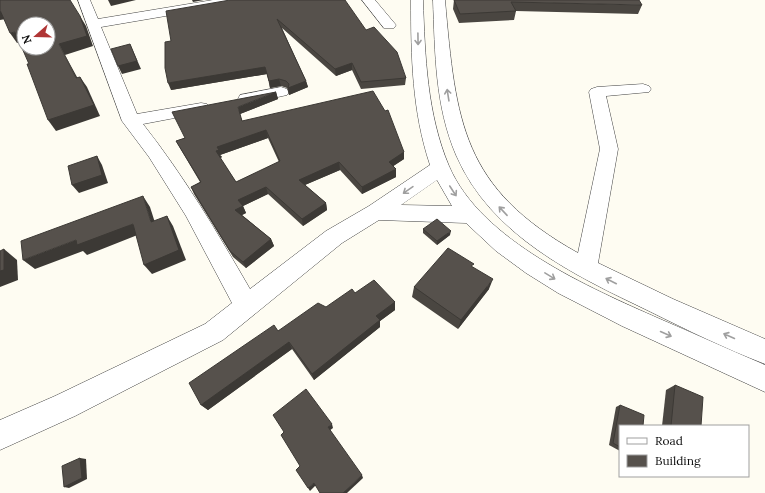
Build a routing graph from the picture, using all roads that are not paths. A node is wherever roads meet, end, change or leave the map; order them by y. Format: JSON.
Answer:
{"nodes":[{"id":1,"x":84,"y":0,"type":"edge"},
{"id":2,"x":236,"y":0,"type":"edge"},
{"id":3,"x":368,"y":0,"type":"edge"},
{"id":4,"x":417,"y":0,"type":"edge"},
{"id":5,"x":444,"y":1,"type":"edge"},
{"id":6,"x":170,"y":5,"type":"edge"},
{"id":7,"x":94,"y":24,"type":"junction"},
{"id":8,"x":389,"y":25,"type":"dead end"},
{"id":9,"x":643,"y":89,"type":"dead end"},
{"id":10,"x":281,"y":92,"type":"dead end"},
{"id":11,"x":131,"y":121,"type":"junction"},
{"id":12,"x":440,"y":168,"type":"junction"},
{"id":13,"x":376,"y":212,"type":"junction"},
{"id":14,"x":471,"y":215,"type":"junction"},
{"id":15,"x":586,"y":268,"type":"junction"},
{"id":16,"x":247,"y":307,"type":"junction"},
{"id":17,"x":765,"y":352,"type":"edge"},
{"id":18,"x":765,"y":379,"type":"edge"},
{"id":19,"x":0,"y":435,"type":"edge"}],
"edges":[{"from":1,"to":7,"type":"street"},
{"from":2,"to":6,"type":"street"},
{"from":3,"to":8,"type":"street"},
{"from":4,"to":12,"type":"street","one_way":true},
{"from":15,"to":5,"type":"street","one_way":true},
{"from":6,"to":7,"type":"street"},
{"from":7,"to":11,"type":"street"},
{"from":9,"to":15,"type":"street"},
{"from":10,"to":11,"type":"street"},
{"from":11,"to":16,"type":"street"},
{"from":12,"to":13,"type":"street","one_way":true},
{"from":12,"to":14,"type":"street","one_way":true},
{"from":13,"to":14,"type":"street"},
{"from":13,"to":16,"type":"street"},
{"from":14,"to":18,"type":"street","one_way":true},
{"from":17,"to":15,"type":"street","one_way":true},
{"from":16,"to":19,"type":"street"}]}
